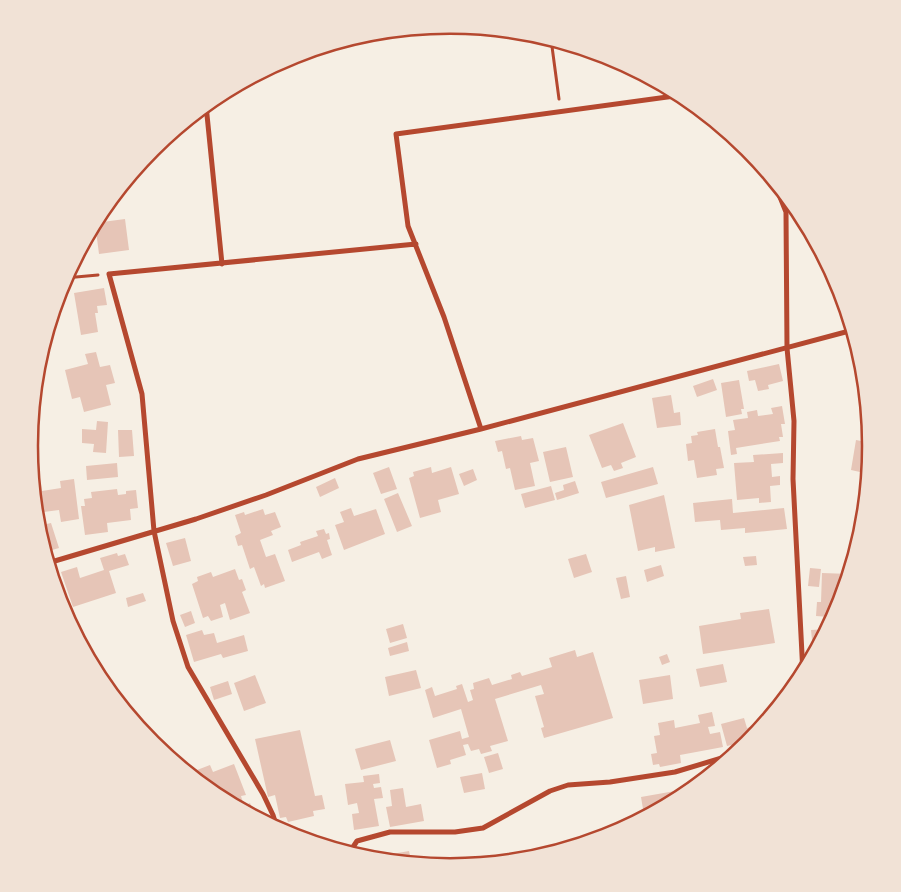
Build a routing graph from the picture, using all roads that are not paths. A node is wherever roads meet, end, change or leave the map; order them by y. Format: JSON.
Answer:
{"nodes":[{"id":1,"x":670,"y":97,"type":"edge"},
{"id":2,"x":207,"y":114,"type":"edge"},
{"id":3,"x":781,"y":199,"type":"edge"},
{"id":4,"x":416,"y":244,"type":"junction"},
{"id":5,"x":222,"y":264,"type":"junction"},
{"id":6,"x":847,"y":332,"type":"edge"},
{"id":7,"x":787,"y":348,"type":"junction"},
{"id":8,"x":481,"y":429,"type":"junction"},
{"id":9,"x":154,"y":531,"type":"junction"},
{"id":10,"x":54,"y":561,"type":"edge"},
{"id":11,"x":802,"y":661,"type":"edge"},
{"id":12,"x":718,"y":759,"type":"edge"},
{"id":13,"x":274,"y":819,"type":"edge"},
{"id":14,"x":354,"y":846,"type":"edge"}],
"edges":[{"from":1,"to":4,"type":"street"},
{"from":2,"to":5,"type":"street"},
{"from":3,"to":7,"type":"street"},
{"from":4,"to":5,"type":"street"},
{"from":4,"to":8,"type":"street"},
{"from":5,"to":9,"type":"street"},
{"from":6,"to":7,"type":"street"},
{"from":7,"to":8,"type":"street"},
{"from":7,"to":11,"type":"street"},
{"from":8,"to":9,"type":"street"},
{"from":9,"to":10,"type":"street"},
{"from":9,"to":13,"type":"street"},
{"from":12,"to":14,"type":"street"}]}
